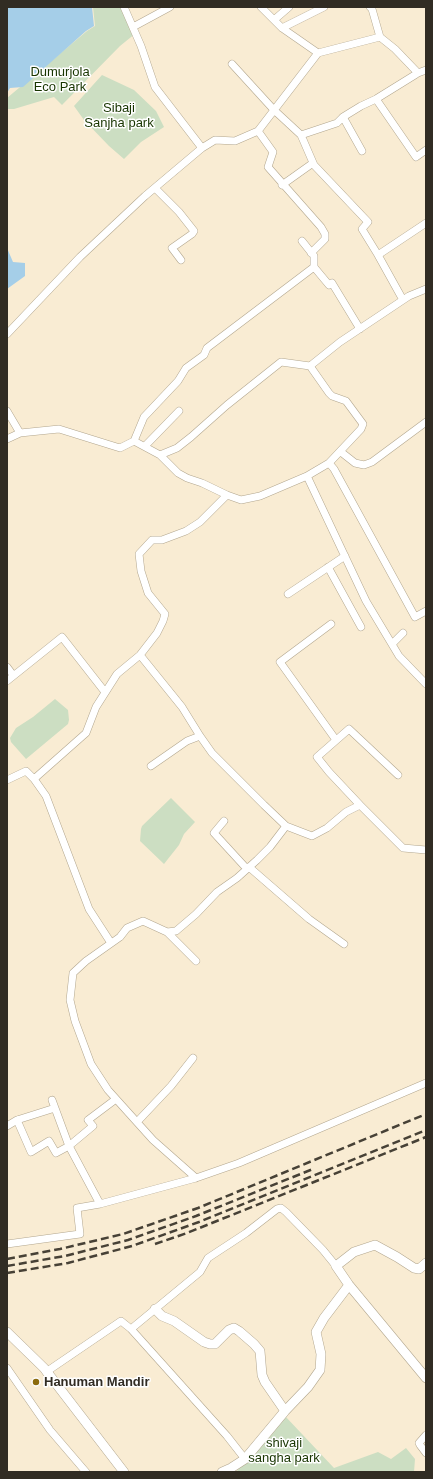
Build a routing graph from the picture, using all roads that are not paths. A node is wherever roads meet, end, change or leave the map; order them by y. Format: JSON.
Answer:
{"nodes":[{"id":1,"x":124,"y":7,"type":"edge"},
{"id":2,"x":170,"y":7,"type":"edge"},
{"id":3,"x":261,"y":7,"type":"edge"},
{"id":4,"x":289,"y":7,"type":"edge"},
{"id":5,"x":324,"y":7,"type":"edge"},
{"id":6,"x":370,"y":7,"type":"edge"},
{"id":7,"x":274,"y":20,"type":"junction"},
{"id":8,"x":133,"y":27,"type":"junction"},
{"id":9,"x":282,"y":28,"type":"junction"},
{"id":10,"x":380,"y":37,"type":"junction"},
{"id":11,"x":318,"y":53,"type":"junction"},
{"id":12,"x":232,"y":64,"type":"dead end"},
{"id":13,"x":426,"y":70,"type":"edge"},
{"id":14,"x":418,"y":73,"type":"junction"},
{"id":15,"x":376,"y":99,"type":"junction"},
{"id":16,"x":274,"y":110,"type":"junction"},
{"id":17,"x":343,"y":117,"type":"junction"},
{"id":18,"x":258,"y":131,"type":"junction"},
{"id":19,"x":301,"y":135,"type":"junction"},
{"id":20,"x":202,"y":148,"type":"junction"},
{"id":21,"x":426,"y":150,"type":"edge"},
{"id":22,"x":362,"y":152,"type":"dead end"},
{"id":23,"x":313,"y":163,"type":"junction"},
{"id":24,"x":282,"y":185,"type":"junction"},
{"id":25,"x":155,"y":188,"type":"junction"},
{"id":26,"x":426,"y":223,"type":"edge"},
{"id":27,"x":302,"y":241,"type":"dead end"},
{"id":28,"x":311,"y":253,"type":"junction"},
{"id":29,"x":378,"y":255,"type":"junction"},
{"id":30,"x":181,"y":260,"type":"dead end"},
{"id":31,"x":314,"y":267,"type":"junction"},
{"id":32,"x":426,"y":289,"type":"edge"},
{"id":33,"x":403,"y":300,"type":"junction"},
{"id":34,"x":360,"y":329,"type":"junction"},
{"id":35,"x":7,"y":334,"type":"edge"},
{"id":36,"x":310,"y":366,"type":"junction"},
{"id":37,"x":7,"y":411,"type":"edge"},
{"id":38,"x":179,"y":411,"type":"dead end"},
{"id":39,"x":426,"y":422,"type":"edge"},
{"id":40,"x":20,"y":433,"type":"junction"},
{"id":41,"x":7,"y":439,"type":"edge"},
{"id":42,"x":134,"y":442,"type":"junction"},
{"id":43,"x":145,"y":446,"type":"junction"},
{"id":44,"x":341,"y":452,"type":"junction"},
{"id":45,"x":160,"y":455,"type":"junction"},
{"id":46,"x":329,"y":463,"type":"junction"},
{"id":47,"x":307,"y":476,"type":"junction"},
{"id":48,"x":227,"y":495,"type":"junction"},
{"id":49,"x":345,"y":556,"type":"junction"},
{"id":50,"x":328,"y":567,"type":"junction"},
{"id":51,"x":288,"y":594,"type":"dead end"},
{"id":52,"x":426,"y":611,"type":"edge"},
{"id":53,"x":331,"y":624,"type":"dead end"},
{"id":54,"x":361,"y":627,"type":"dead end"},
{"id":55,"x":403,"y":633,"type":"dead end"},
{"id":56,"x":392,"y":644,"type":"junction"},
{"id":57,"x":140,"y":656,"type":"junction"},
{"id":58,"x":7,"y":667,"type":"edge"},
{"id":59,"x":13,"y":675,"type":"junction"},
{"id":60,"x":423,"y":675,"type":"edge"},
{"id":61,"x":7,"y":681,"type":"edge"},
{"id":62,"x":426,"y":684,"type":"edge"},
{"id":63,"x":105,"y":692,"type":"junction"},
{"id":64,"x":200,"y":736,"type":"junction"},
{"id":65,"x":336,"y":740,"type":"junction"},
{"id":66,"x":151,"y":766,"type":"dead end"},
{"id":67,"x":398,"y":775,"type":"dead end"},
{"id":68,"x":34,"y":778,"type":"junction"},
{"id":69,"x":7,"y":780,"type":"edge"},
{"id":70,"x":360,"y":805,"type":"junction"},
{"id":71,"x":224,"y":821,"type":"dead end"},
{"id":72,"x":286,"y":826,"type":"junction"},
{"id":73,"x":426,"y":850,"type":"edge"},
{"id":74,"x":248,"y":868,"type":"junction"},
{"id":75,"x":167,"y":932,"type":"junction"},
{"id":76,"x":112,"y":943,"type":"junction"},
{"id":77,"x":344,"y":944,"type":"dead end"},
{"id":78,"x":196,"y":961,"type":"dead end"},
{"id":79,"x":193,"y":1058,"type":"dead end"},
{"id":80,"x":426,"y":1083,"type":"edge"},
{"id":81,"x":116,"y":1099,"type":"junction"},
{"id":82,"x":52,"y":1100,"type":"dead end"},
{"id":83,"x":55,"y":1108,"type":"junction"},
{"id":84,"x":17,"y":1120,"type":"junction"},
{"id":85,"x":137,"y":1122,"type":"junction"},
{"id":86,"x":7,"y":1126,"type":"edge"},
{"id":87,"x":69,"y":1146,"type":"junction"},
{"id":88,"x":196,"y":1178,"type":"junction"},
{"id":89,"x":100,"y":1204,"type":"junction"},
{"id":90,"x":7,"y":1244,"type":"edge"},
{"id":91,"x":426,"y":1263,"type":"edge"},
{"id":92,"x":336,"y":1266,"type":"junction"},
{"id":93,"x":349,"y":1285,"type":"junction"},
{"id":94,"x":155,"y":1309,"type":"junction"},
{"id":95,"x":131,"y":1329,"type":"junction"},
{"id":96,"x":7,"y":1332,"type":"edge"},
{"id":97,"x":7,"y":1368,"type":"edge"},
{"id":98,"x":46,"y":1372,"type":"junction"},
{"id":99,"x":426,"y":1378,"type":"edge"},
{"id":100,"x":285,"y":1411,"type":"junction"},
{"id":101,"x":426,"y":1435,"type":"edge"},
{"id":102,"x":426,"y":1453,"type":"edge"},
{"id":103,"x":245,"y":1459,"type":"junction"},
{"id":104,"x":86,"y":1472,"type":"edge"},
{"id":105,"x":124,"y":1472,"type":"edge"},
{"id":106,"x":222,"y":1472,"type":"edge"}],
"edges":[{"from":1,"to":8,"type":"street"},
{"from":2,"to":8,"type":"street"},
{"from":3,"to":7,"type":"street"},
{"from":4,"to":7,"type":"street"},
{"from":5,"to":9,"type":"street"},
{"from":6,"to":10,"type":"street"},
{"from":7,"to":9,"type":"street"},
{"from":8,"to":20,"type":"street"},
{"from":9,"to":11,"type":"street"},
{"from":10,"to":11,"type":"street"},
{"from":10,"to":14,"type":"street"},
{"from":11,"to":16,"type":"street"},
{"from":12,"to":16,"type":"street"},
{"from":13,"to":14,"type":"street"},
{"from":14,"to":15,"type":"street"},
{"from":15,"to":17,"type":"street"},
{"from":15,"to":21,"type":"street"},
{"from":16,"to":18,"type":"street"},
{"from":16,"to":19,"type":"street"},
{"from":17,"to":19,"type":"street"},
{"from":17,"to":22,"type":"street"},
{"from":18,"to":20,"type":"street"},
{"from":18,"to":24,"type":"street"},
{"from":19,"to":23,"type":"street"},
{"from":20,"to":25,"type":"street"},
{"from":23,"to":24,"type":"street"},
{"from":23,"to":29,"type":"street"},
{"from":24,"to":28,"type":"street"},
{"from":25,"to":30,"type":"street"},
{"from":25,"to":35,"type":"street"},
{"from":26,"to":29,"type":"street"},
{"from":27,"to":28,"type":"street"},
{"from":28,"to":31,"type":"street"},
{"from":29,"to":33,"type":"street"},
{"from":31,"to":34,"type":"street"},
{"from":31,"to":42,"type":"street"},
{"from":32,"to":33,"type":"street"},
{"from":33,"to":34,"type":"street"},
{"from":34,"to":36,"type":"street"},
{"from":36,"to":44,"type":"street"},
{"from":36,"to":45,"type":"street"},
{"from":37,"to":40,"type":"street"},
{"from":38,"to":43,"type":"street"},
{"from":39,"to":44,"type":"street"},
{"from":40,"to":41,"type":"street"},
{"from":40,"to":42,"type":"street"},
{"from":42,"to":43,"type":"street"},
{"from":43,"to":45,"type":"street"},
{"from":44,"to":46,"type":"street"},
{"from":45,"to":48,"type":"street"},
{"from":46,"to":47,"type":"street"},
{"from":46,"to":52,"type":"street"},
{"from":47,"to":48,"type":"street"},
{"from":47,"to":49,"type":"street"},
{"from":48,"to":57,"type":"street"},
{"from":49,"to":50,"type":"street"},
{"from":49,"to":56,"type":"street"},
{"from":50,"to":51,"type":"street"},
{"from":50,"to":54,"type":"street"},
{"from":53,"to":65,"type":"street"},
{"from":55,"to":56,"type":"street"},
{"from":56,"to":60,"type":"street"},
{"from":57,"to":63,"type":"street"},
{"from":57,"to":64,"type":"street"},
{"from":58,"to":59,"type":"street"},
{"from":59,"to":61,"type":"street"},
{"from":59,"to":63,"type":"street"},
{"from":60,"to":62,"type":"street"},
{"from":63,"to":68,"type":"street"},
{"from":64,"to":66,"type":"street"},
{"from":64,"to":72,"type":"street"},
{"from":65,"to":67,"type":"street"},
{"from":65,"to":70,"type":"street"},
{"from":68,"to":69,"type":"street"},
{"from":68,"to":76,"type":"street"},
{"from":70,"to":72,"type":"street"},
{"from":70,"to":73,"type":"street"},
{"from":71,"to":74,"type":"street"},
{"from":72,"to":74,"type":"street"},
{"from":74,"to":75,"type":"street"},
{"from":74,"to":77,"type":"street"},
{"from":75,"to":76,"type":"street"},
{"from":75,"to":78,"type":"street"},
{"from":76,"to":81,"type":"street"},
{"from":79,"to":85,"type":"street"},
{"from":80,"to":88,"type":"street"},
{"from":81,"to":85,"type":"street"},
{"from":81,"to":87,"type":"street"},
{"from":82,"to":83,"type":"street"},
{"from":83,"to":84,"type":"street"},
{"from":83,"to":87,"type":"street"},
{"from":84,"to":86,"type":"street"},
{"from":84,"to":87,"type":"street"},
{"from":85,"to":88,"type":"street"},
{"from":87,"to":89,"type":"street"},
{"from":88,"to":89,"type":"street"},
{"from":89,"to":90,"type":"street"},
{"from":91,"to":92,"type":"street"},
{"from":92,"to":93,"type":"street"},
{"from":92,"to":94,"type":"street"},
{"from":93,"to":99,"type":"street"},
{"from":93,"to":100,"type":"street"},
{"from":94,"to":95,"type":"street"},
{"from":94,"to":100,"type":"street"},
{"from":95,"to":98,"type":"street"},
{"from":95,"to":103,"type":"street"},
{"from":96,"to":98,"type":"street"},
{"from":97,"to":104,"type":"street"},
{"from":98,"to":105,"type":"street"},
{"from":100,"to":103,"type":"street"},
{"from":101,"to":102,"type":"street"},
{"from":103,"to":106,"type":"street"}]}
